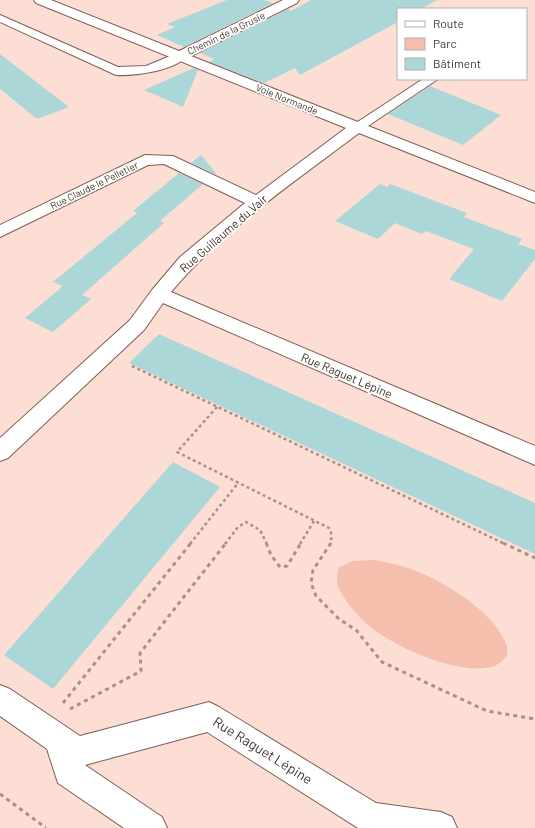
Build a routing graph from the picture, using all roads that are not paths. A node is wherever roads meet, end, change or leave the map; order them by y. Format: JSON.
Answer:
{"nodes":[{"id":1,"x":40,"y":0,"type":"edge"},
{"id":2,"x":293,"y":0,"type":"edge"},
{"id":3,"x":0,"y":18,"type":"edge"},
{"id":4,"x":180,"y":56,"type":"junction"},
{"id":5,"x":430,"y":80,"type":"edge"},
{"id":6,"x":357,"y":127,"type":"junction"},
{"id":7,"x":535,"y":198,"type":"edge"},
{"id":8,"x":257,"y":202,"type":"junction"},
{"id":9,"x":0,"y":232,"type":"edge"},
{"id":10,"x":159,"y":294,"type":"junction"},
{"id":11,"x":0,"y":452,"type":"edge"},
{"id":12,"x":535,"y":456,"type":"edge"},
{"id":13,"x":0,"y":699,"type":"edge"},
{"id":14,"x":62,"y":726,"type":"junction"},
{"id":15,"x":151,"y":828,"type":"edge"},
{"id":16,"x":441,"y":828,"type":"edge"}],
"edges":[{"from":1,"to":4,"type":"street","name":"Voie Normande"},
{"from":2,"to":4,"type":"street","name":"Chemin de la Grusie"},
{"from":3,"to":4,"type":"lane"},
{"from":4,"to":6,"type":"street","name":"Voie Normande"},
{"from":5,"to":6,"type":"lane"},
{"from":6,"to":7,"type":"street","name":"Voie Normande"},
{"from":6,"to":8,"type":"street","name":"Rue Guillaume du Vair"},
{"from":8,"to":9,"type":"street","name":"Rue Claude le Pelletier"},
{"from":8,"to":10,"type":"street","name":"Rue Guillaume du Vair"},
{"from":10,"to":11,"type":"street","name":"Rue Guillaume du Vair"},
{"from":10,"to":12,"type":"street","name":"Rue Raguet Lépine"},
{"from":13,"to":14,"type":"street","name":"Rue Raguet Lépine"},
{"from":14,"to":15,"type":"street"},
{"from":14,"to":16,"type":"street","name":"Rue Raguet Lépine"}]}
